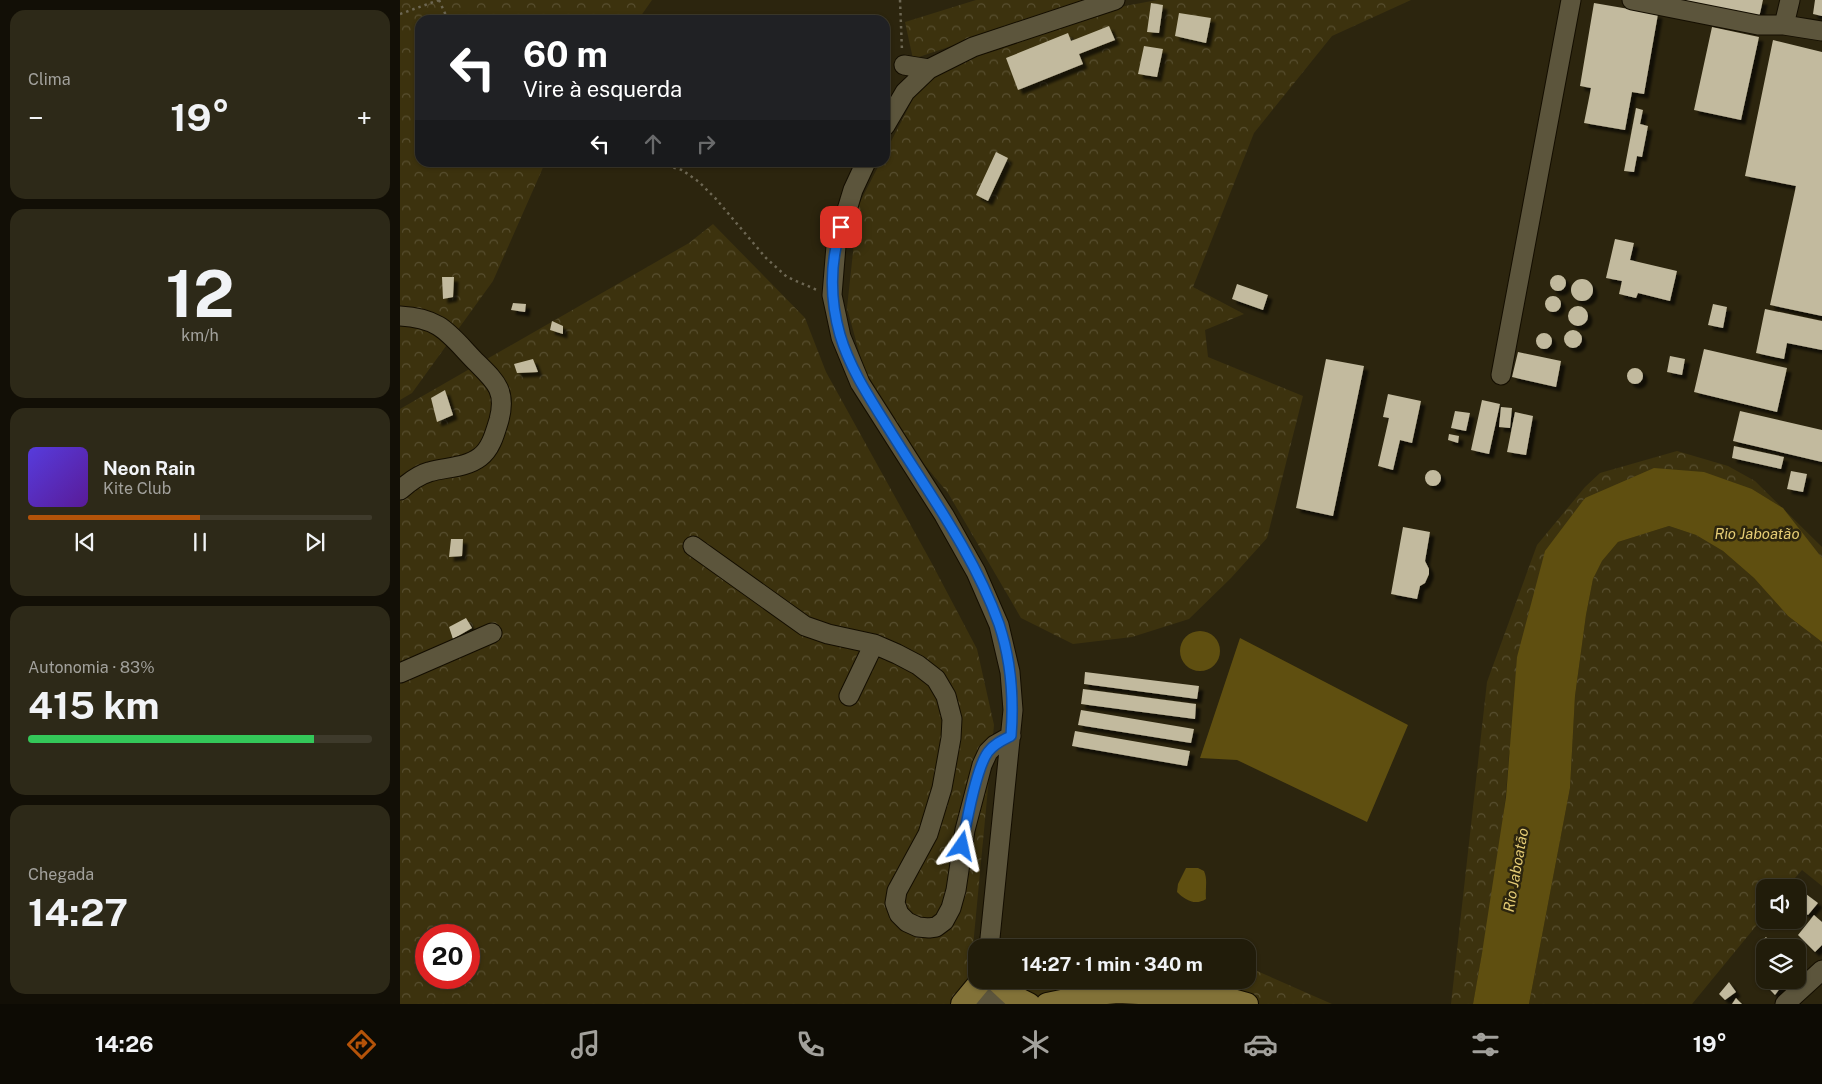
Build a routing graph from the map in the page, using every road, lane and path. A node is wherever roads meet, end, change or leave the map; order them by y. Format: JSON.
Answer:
{"nodes":[{"id":1,"x":439,"y":0,"type":"edge"},
{"id":2,"x":900,"y":0,"type":"edge"},
{"id":3,"x":1115,"y":0,"type":"edge"},
{"id":4,"x":1571,"y":0,"type":"edge"},
{"id":5,"x":1632,"y":0,"type":"edge"},
{"id":6,"x":1790,"y":0,"type":"edge"},
{"id":7,"x":400,"y":14,"type":"edge"},
{"id":8,"x":446,"y":15,"type":"edge"},
{"id":9,"x":1784,"y":25,"type":"junction"},
{"id":10,"x":1822,"y":31,"type":"edge"},
{"id":11,"x":904,"y":65,"type":"joint"},
{"id":12,"x":929,"y":69,"type":"junction"},
{"id":13,"x":890,"y":118,"type":"edge"},
{"id":14,"x":672,"y":167,"type":"edge"},
{"id":15,"x":864,"y":167,"type":"edge"},
{"id":16,"x":832,"y":295,"type":"junction"},
{"id":17,"x":400,"y":316,"type":"edge"},
{"id":18,"x":1501,"y":375,"type":"dead end"},
{"id":19,"x":400,"y":490,"type":"edge"},
{"id":20,"x":693,"y":546,"type":"dead end"},
{"id":21,"x":492,"y":633,"type":"dead end"},
{"id":22,"x":874,"y":644,"type":"junction"},
{"id":23,"x":400,"y":673,"type":"edge"},
{"id":24,"x":849,"y":696,"type":"dead end"},
{"id":25,"x":1011,"y":736,"type":"junction"},
{"id":26,"x":990,"y":939,"type":"edge"},
{"id":27,"x":1822,"y":970,"type":"edge"},
{"id":28,"x":980,"y":989,"type":"edge"},
{"id":29,"x":987,"y":989,"type":"edge"},
{"id":30,"x":992,"y":989,"type":"edge"},
{"id":31,"x":1002,"y":989,"type":"edge"},
{"id":32,"x":1081,"y":997,"type":"junction"},
{"id":33,"x":962,"y":1004,"type":"edge"},
{"id":34,"x":982,"y":1004,"type":"edge"},
{"id":35,"x":997,"y":1004,"type":"edge"},
{"id":36,"x":1030,"y":1004,"type":"edge"},
{"id":37,"x":1047,"y":1004,"type":"edge"},
{"id":38,"x":1105,"y":1004,"type":"edge"},
{"id":39,"x":1247,"y":1004,"type":"edge"},
{"id":40,"x":1785,"y":1004,"type":"edge"}],
"edges":[{"from":1,"to":7,"type":"path"},
{"from":1,"to":8,"type":"path"},
{"from":2,"to":11,"type":"path"},
{"from":3,"to":12,"type":"street"},
{"from":4,"to":18,"type":"street"},
{"from":5,"to":9,"type":"street"},
{"from":6,"to":9,"type":"street"},
{"from":9,"to":10,"type":"street"},
{"from":11,"to":12,"type":"street"},
{"from":12,"to":13,"type":"street"},
{"from":14,"to":16,"type":"path"},
{"from":15,"to":16,"type":"street"},
{"from":16,"to":25,"type":"street"},
{"from":17,"to":19,"type":"street"},
{"from":20,"to":22,"type":"street"},
{"from":21,"to":23,"type":"street"},
{"from":22,"to":24,"type":"street"},
{"from":22,"to":25,"type":"street"},
{"from":25,"to":26,"type":"street"},
{"from":27,"to":40,"type":"street"},
{"from":28,"to":33,"type":"main road"},
{"from":29,"to":34,"type":"street"},
{"from":30,"to":35,"type":"street"},
{"from":31,"to":36,"type":"main road"},
{"from":32,"to":37,"type":"main road"},
{"from":32,"to":38,"type":"street"},
{"from":32,"to":39,"type":"main road"}]}
